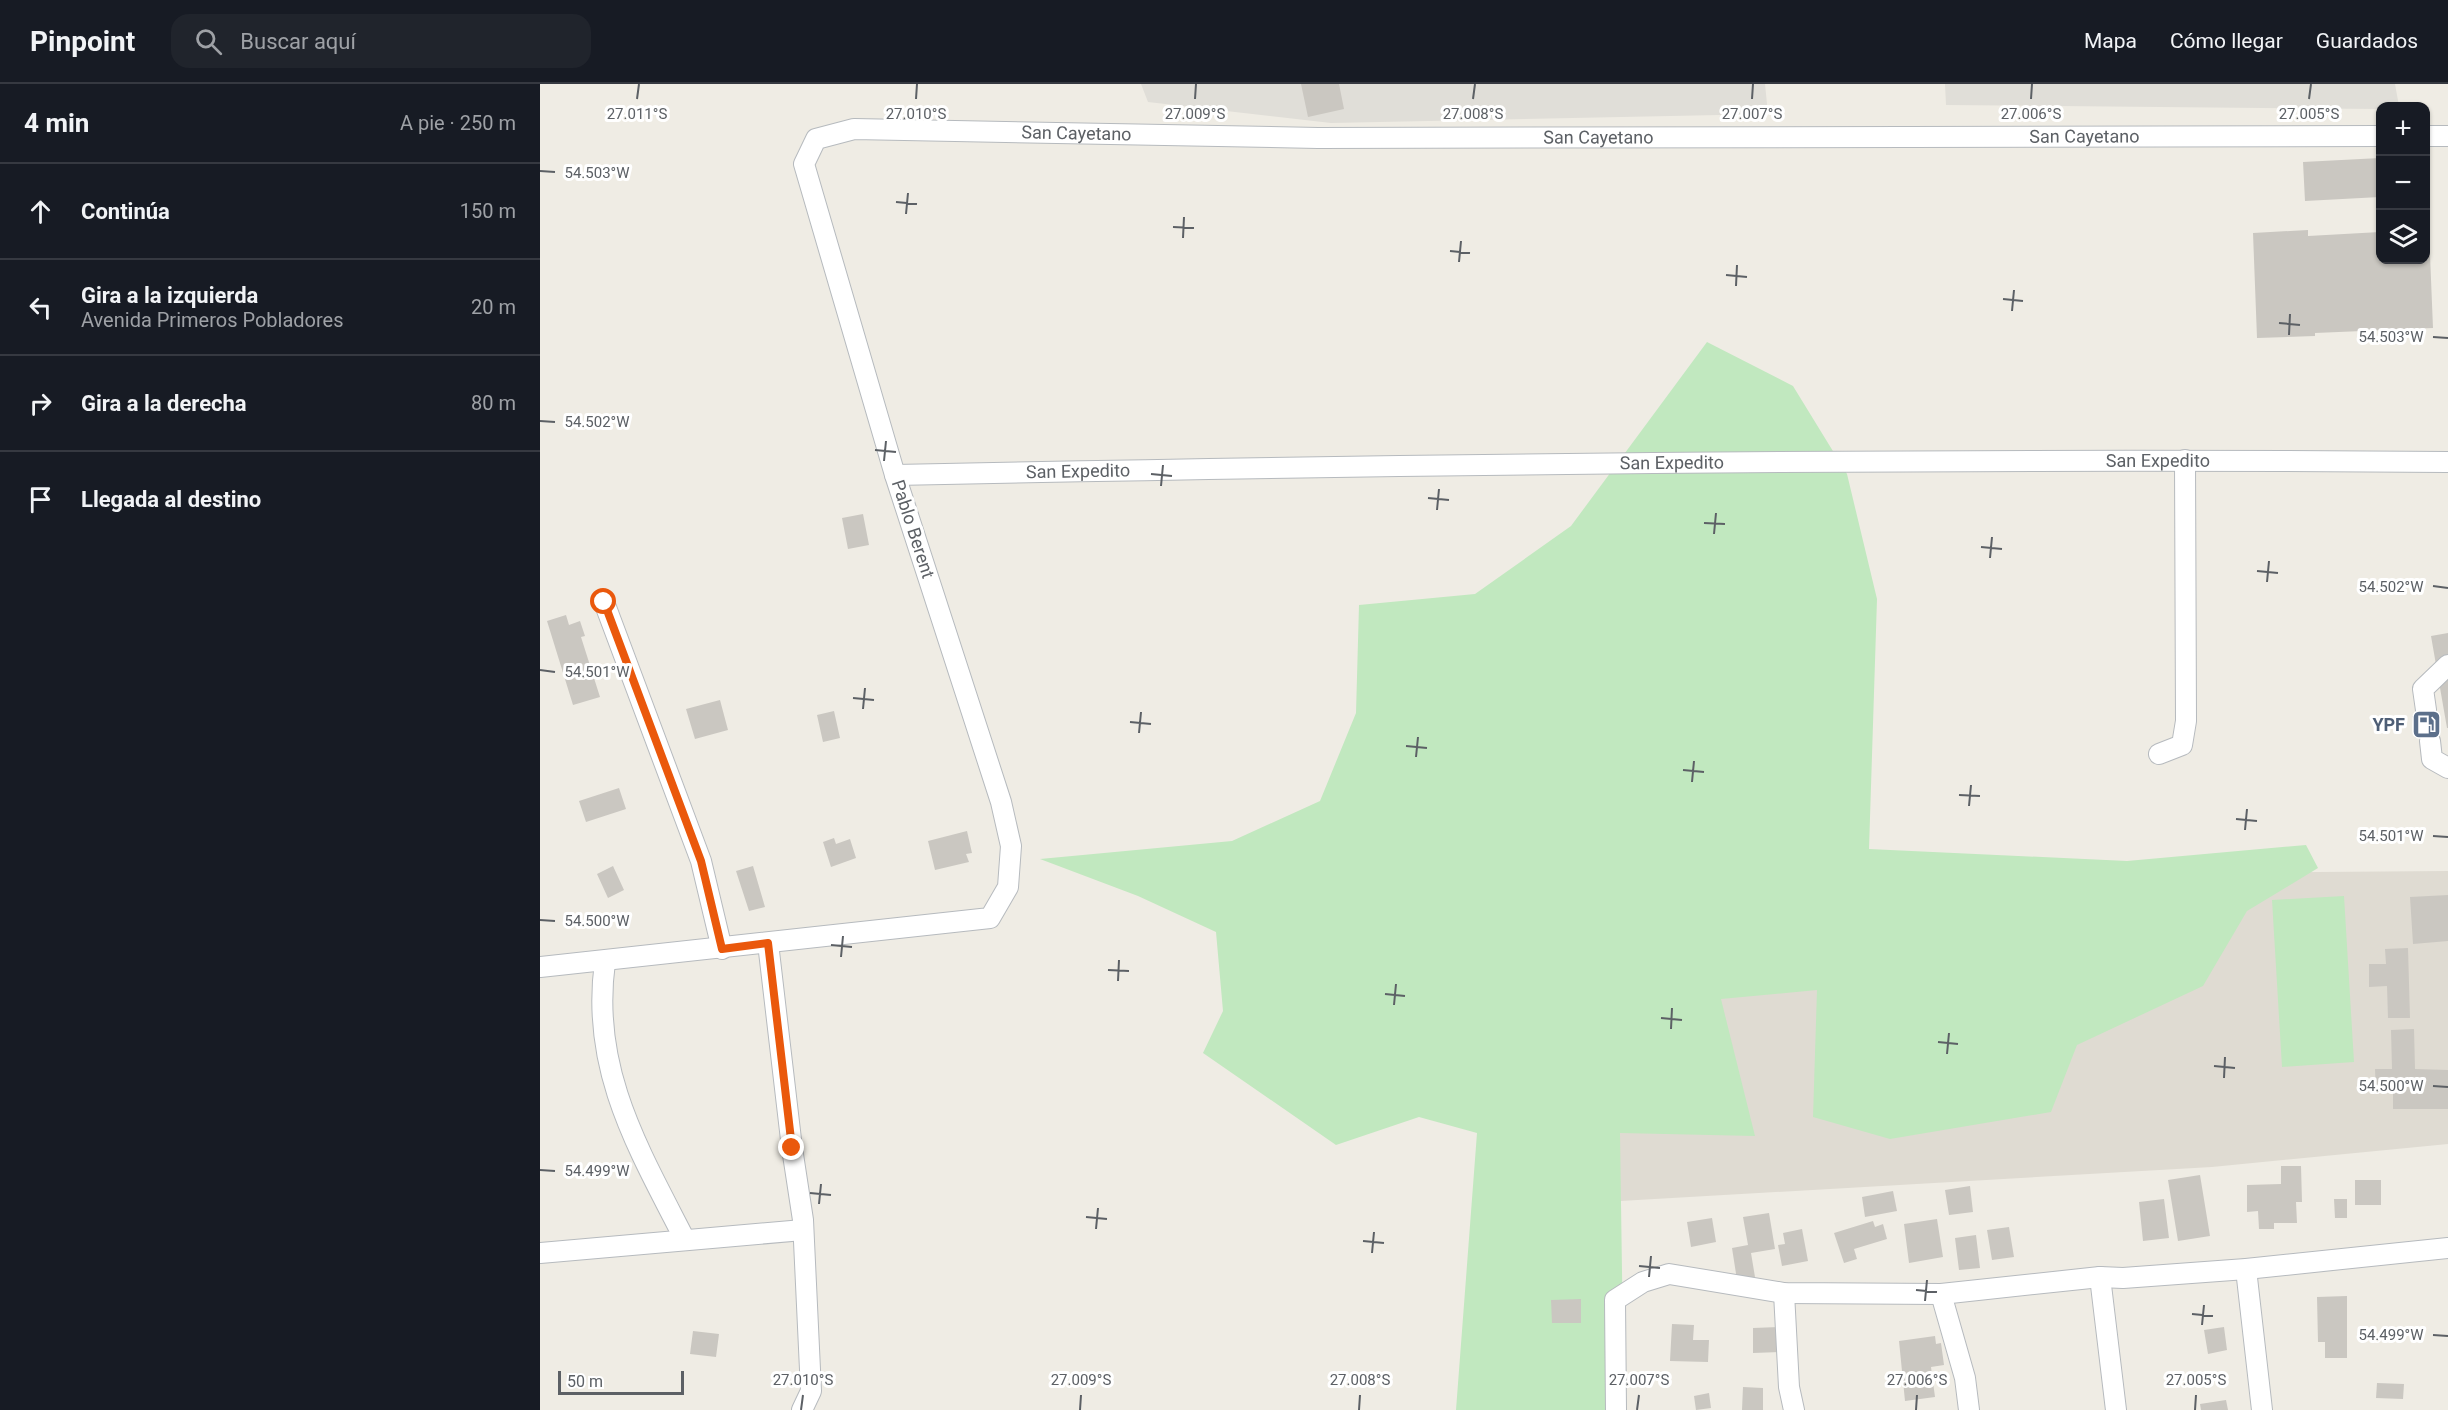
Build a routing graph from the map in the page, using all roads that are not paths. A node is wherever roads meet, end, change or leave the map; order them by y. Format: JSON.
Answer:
{"nodes":[{"id":1,"x":2376,"y":136,"type":"edge"},
{"id":2,"x":2430,"y":136,"type":"edge"},
{"id":3,"x":2448,"y":136,"type":"edge"},
{"id":4,"x":816,"y":139,"type":"joint"},
{"id":5,"x":2186,"y":460,"type":"junction"},
{"id":6,"x":2448,"y":462,"type":"edge"},
{"id":7,"x":895,"y":475,"type":"junction"},
{"id":8,"x":604,"y":602,"type":"dead end"},
{"id":9,"x":2448,"y":665,"type":"edge"},
{"id":10,"x":2426,"y":710,"type":"tunnel mouth"},
{"id":11,"x":2430,"y":741,"type":"tunnel mouth"},
{"id":12,"x":2159,"y":754,"type":"dead end"},
{"id":13,"x":2448,"y":768,"type":"edge"},
{"id":14,"x":768,"y":943,"type":"junction"},
{"id":15,"x":722,"y":949,"type":"junction"},
{"id":16,"x":605,"y":962,"type":"junction"},
{"id":17,"x":540,"y":967,"type":"edge"},
{"id":18,"x":803,"y":1230,"type":"junction"},
{"id":19,"x":685,"y":1240,"type":"junction"},
{"id":20,"x":2448,"y":1248,"type":"edge"},
{"id":21,"x":540,"y":1253,"type":"edge"},
{"id":22,"x":2246,"y":1269,"type":"junction"},
{"id":23,"x":2100,"y":1277,"type":"junction"},
{"id":24,"x":1784,"y":1293,"type":"junction"},
{"id":25,"x":1941,"y":1294,"type":"junction"},
{"id":26,"x":802,"y":1410,"type":"edge"},
{"id":27,"x":1616,"y":1410,"type":"edge"},
{"id":28,"x":1794,"y":1410,"type":"edge"},
{"id":29,"x":1969,"y":1410,"type":"edge"},
{"id":30,"x":2116,"y":1410,"type":"edge"},
{"id":31,"x":2262,"y":1410,"type":"edge"}],
"edges":[{"from":1,"to":4,"type":"street","name":"San Cayetano"},
{"from":2,"to":3,"type":"street"},
{"from":4,"to":7,"type":"street","name":"Pablo Berent"},
{"from":5,"to":6,"type":"street","name":"San Expedito"},
{"from":5,"to":7,"type":"street","name":"San Expedito"},
{"from":5,"to":12,"type":"street"},
{"from":7,"to":14,"type":"street","name":"Pablo Berent"},
{"from":8,"to":15,"type":"street"},
{"from":9,"to":10,"type":"street"},
{"from":11,"to":13,"type":"street"},
{"from":14,"to":15,"type":"street"},
{"from":14,"to":18,"type":"street"},
{"from":15,"to":16,"type":"street"},
{"from":16,"to":17,"type":"street"},
{"from":16,"to":19,"type":"street"},
{"from":18,"to":19,"type":"street"},
{"from":18,"to":26,"type":"street"},
{"from":19,"to":21,"type":"street"},
{"from":20,"to":22,"type":"street"},
{"from":22,"to":23,"type":"street"},
{"from":22,"to":31,"type":"street"},
{"from":23,"to":25,"type":"street"},
{"from":23,"to":30,"type":"street"},
{"from":24,"to":25,"type":"street"},
{"from":24,"to":27,"type":"street"},
{"from":24,"to":28,"type":"street"},
{"from":25,"to":29,"type":"street"}]}
